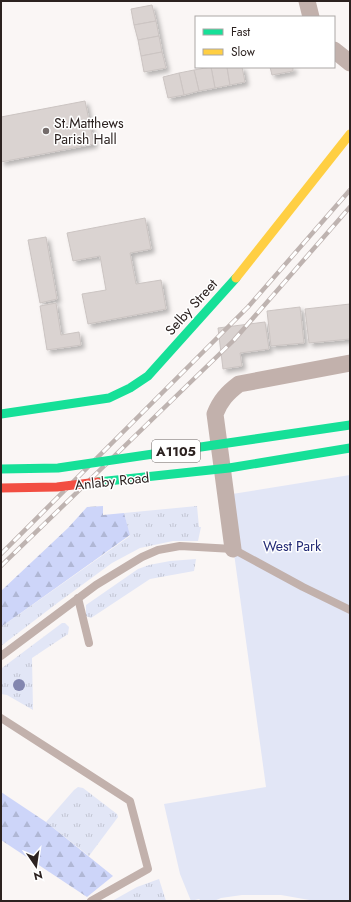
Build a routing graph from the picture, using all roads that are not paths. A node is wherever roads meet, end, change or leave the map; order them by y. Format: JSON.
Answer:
{"nodes":[{"id":1,"x":307,"y":1,"type":"edge"},
{"id":2,"x":311,"y":16,"type":"edge"},
{"id":3,"x":335,"y":51,"type":"edge"},
{"id":4,"x":350,"y":63,"type":"edge"},
{"id":5,"x":350,"y":134,"type":"edge"},
{"id":6,"x":350,"y":364,"type":"edge"},
{"id":7,"x":1,"y":414,"type":"edge"},
{"id":8,"x":350,"y":425,"type":"edge"},
{"id":9,"x":350,"y":448,"type":"edge"},
{"id":10,"x":1,"y":469,"type":"edge"},
{"id":11,"x":1,"y":488,"type":"edge"},
{"id":12,"x":233,"y":549,"type":"junction"},
{"id":13,"x":78,"y":598,"type":"junction"},
{"id":14,"x":350,"y":610,"type":"edge"},
{"id":15,"x":89,"y":643,"type":"dead end"},
{"id":16,"x":1,"y":656,"type":"edge"},
{"id":17,"x":1,"y":718,"type":"edge"},
{"id":18,"x":91,"y":901,"type":"edge"}],
"edges":[{"from":1,"to":2,"type":"street"},
{"from":3,"to":4,"type":"street"},
{"from":5,"to":7,"type":"main road","name":"Selby Street"},
{"from":6,"to":12,"type":"street"},
{"from":8,"to":10,"type":"main road","name":"Anlaby Road","number":"A1105","bridge":true},
{"from":9,"to":11,"type":"main road","name":"Anlaby Road","number":"A1105","bridge":true},
{"from":12,"to":13,"type":"lane"},
{"from":12,"to":14,"type":"lane"},
{"from":13,"to":15,"type":"lane"},
{"from":13,"to":16,"type":"lane"},
{"from":17,"to":18,"type":"lane"}]}
